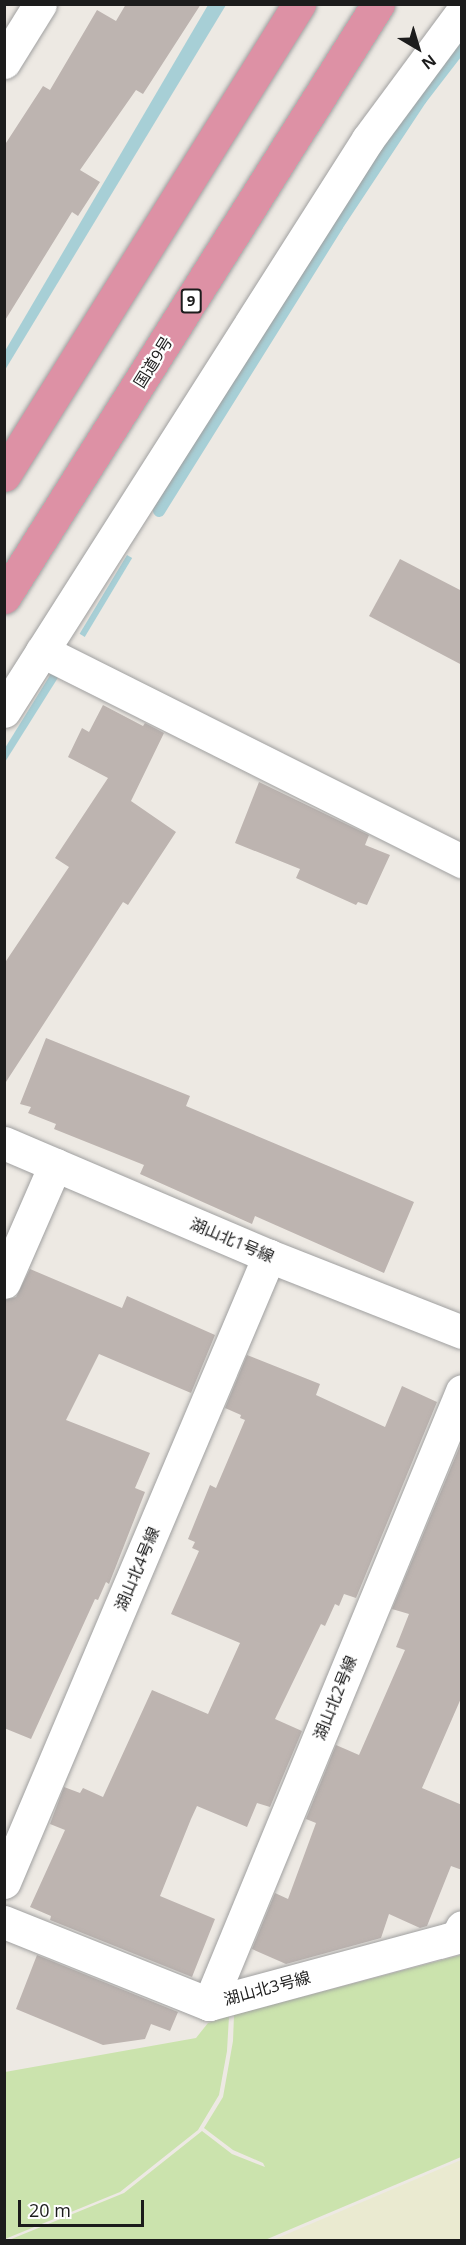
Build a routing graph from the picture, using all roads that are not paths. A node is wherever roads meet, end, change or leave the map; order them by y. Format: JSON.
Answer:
{"nodes":[{"id":1,"x":40,"y":4,"type":"edge"},
{"id":2,"x":299,"y":4,"type":"edge"},
{"id":3,"x":378,"y":4,"type":"edge"},
{"id":4,"x":462,"y":12,"type":"edge"},
{"id":5,"x":4,"y":62,"type":"edge"},
{"id":6,"x":4,"y":475,"type":"edge"},
{"id":7,"x":4,"y":597,"type":"edge"},
{"id":8,"x":42,"y":651,"type":"junction"},
{"id":9,"x":4,"y":711,"type":"edge"},
{"id":10,"x":462,"y":861,"type":"edge"},
{"id":11,"x":4,"y":1143,"type":"edge"},
{"id":12,"x":55,"y":1165,"type":"junction"},
{"id":13,"x":269,"y":1256,"type":"junction"},
{"id":14,"x":4,"y":1282,"type":"edge"},
{"id":15,"x":462,"y":1332,"type":"edge"},
{"id":16,"x":462,"y":1391,"type":"edge"},
{"id":17,"x":4,"y":1882,"type":"edge"},
{"id":18,"x":4,"y":1922,"type":"edge"},
{"id":19,"x":462,"y":1927,"type":"edge"},
{"id":20,"x":209,"y":2004,"type":"junction"}],
"edges":[{"from":1,"to":5,"type":"street"},
{"from":2,"to":6,"type":"highway"},
{"from":3,"to":7,"type":"highway","name":"国道9号","number":"9"},
{"from":4,"to":8,"type":"street"},
{"from":8,"to":9,"type":"street"},
{"from":8,"to":10,"type":"street"},
{"from":11,"to":12,"type":"street","name":"湖山北1号線"},
{"from":12,"to":13,"type":"street","name":"湖山北1号線"},
{"from":12,"to":14,"type":"street"},
{"from":13,"to":15,"type":"street","name":"湖山北1号線"},
{"from":13,"to":17,"type":"street","name":"湖山北4号線"},
{"from":16,"to":20,"type":"street","name":"湖山北2号線"},
{"from":18,"to":20,"type":"street","name":"湖山北3号線"},
{"from":19,"to":20,"type":"street","name":"湖山北3号線"}]}
